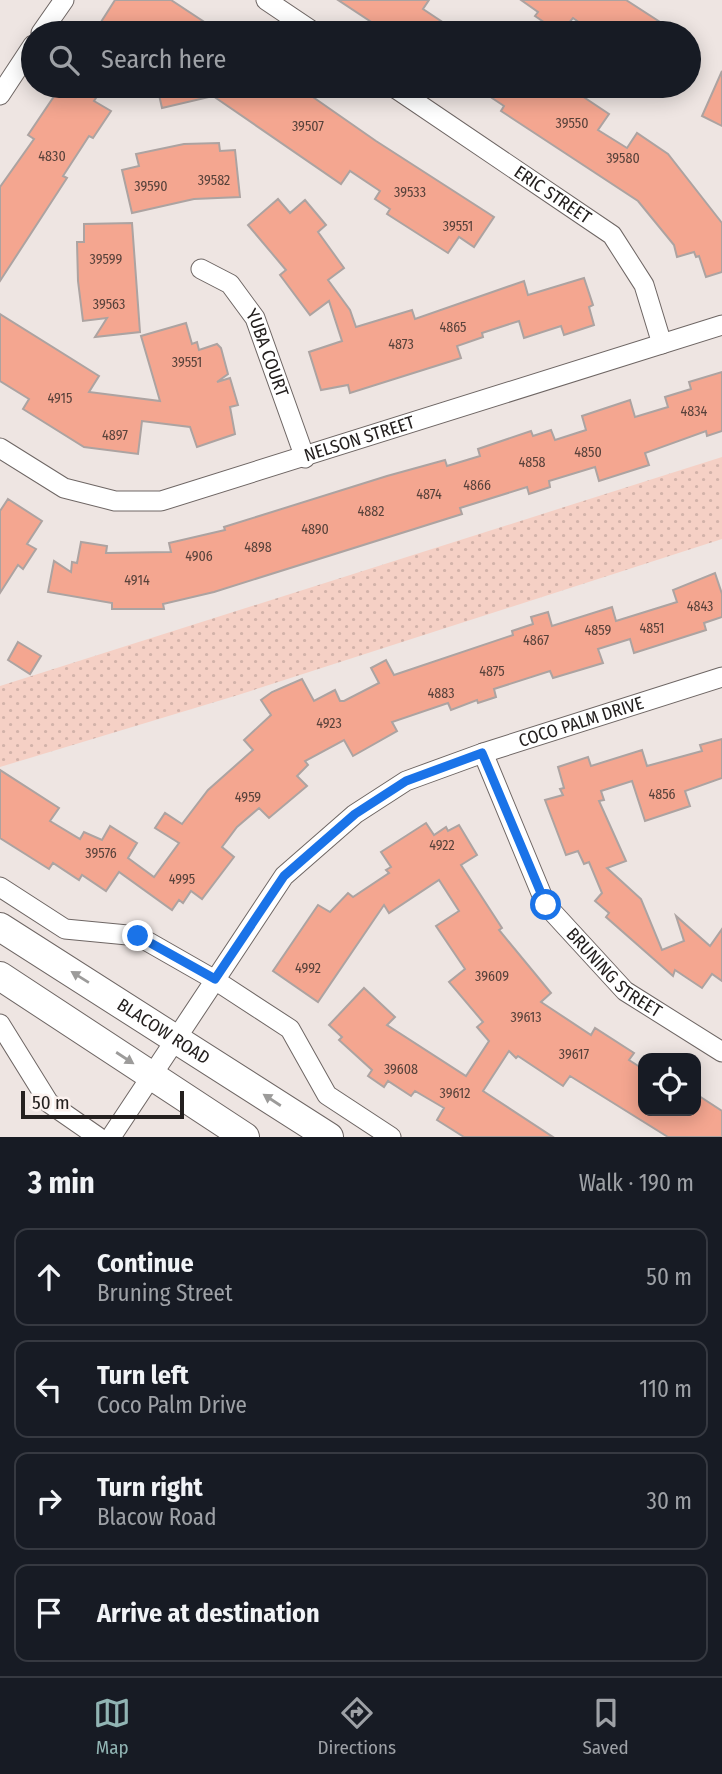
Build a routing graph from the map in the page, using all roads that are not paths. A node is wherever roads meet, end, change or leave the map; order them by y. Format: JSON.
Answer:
{"nodes":[{"id":1,"x":64,"y":0,"type":"edge"},
{"id":2,"x":266,"y":0,"type":"edge"},
{"id":3,"x":49,"y":21,"type":"edge"},
{"id":4,"x":297,"y":21,"type":"edge"},
{"id":5,"x":21,"y":63,"type":"edge"},
{"id":6,"x":0,"y":95,"type":"edge"},
{"id":7,"x":410,"y":98,"type":"edge"},
{"id":8,"x":201,"y":269,"type":"dead end"},
{"id":9,"x":722,"y":326,"type":"edge"},
{"id":10,"x":662,"y":344,"type":"junction"},
{"id":11,"x":0,"y":448,"type":"edge"},
{"id":12,"x":305,"y":458,"type":"junction"},
{"id":13,"x":722,"y":677,"type":"edge"},
{"id":14,"x":482,"y":753,"type":"junction"},
{"id":15,"x":0,"y":887,"type":"edge"},
{"id":16,"x":0,"y":926,"type":"edge"},
{"id":17,"x":0,"y":976,"type":"edge"},
{"id":18,"x":215,"y":979,"type":"junction"},
{"id":19,"x":0,"y":1024,"type":"edge"},
{"id":20,"x":176,"y":1038,"type":"junction"},
{"id":21,"x":722,"y":1052,"type":"edge"},
{"id":22,"x":152,"y":1076,"type":"junction"},
{"id":23,"x":98,"y":1137,"type":"edge"},
{"id":24,"x":111,"y":1137,"type":"edge"},
{"id":25,"x":245,"y":1137,"type":"edge"},
{"id":26,"x":329,"y":1137,"type":"edge"},
{"id":27,"x":391,"y":1137,"type":"edge"}],
"edges":[{"from":1,"to":3,"type":"street"},
{"from":2,"to":4,"type":"street"},
{"from":5,"to":6,"type":"street"},
{"from":7,"to":10,"type":"street","name":"ERIC STREET"},
{"from":8,"to":12,"type":"street","name":"YUBA COURT"},
{"from":9,"to":10,"type":"street","name":"NELSON STREET"},
{"from":10,"to":12,"type":"street","name":"NELSON STREET"},
{"from":11,"to":12,"type":"street","name":"NELSON STREET"},
{"from":13,"to":14,"type":"street","name":"COCO PALM DRIVE"},
{"from":14,"to":18,"type":"street","name":"COCO PALM DRIVE"},
{"from":14,"to":21,"type":"street","name":"BRUNING STREET"},
{"from":15,"to":18,"type":"street"},
{"from":20,"to":16,"type":"main road","name":"BLACOW ROAD","one_way":true},
{"from":17,"to":22,"type":"main road","one_way":true},
{"from":18,"to":20,"type":"street","name":"COCO PALM DRIVE"},
{"from":18,"to":27,"type":"street"},
{"from":19,"to":23,"type":"street"},
{"from":20,"to":22,"type":"street","name":"COCO PALM DRIVE"},
{"from":26,"to":20,"type":"main road","name":"BLACOW ROAD","one_way":true},
{"from":22,"to":24,"type":"street","name":"COCO PALM DRIVE"},
{"from":22,"to":25,"type":"main road"}]}
